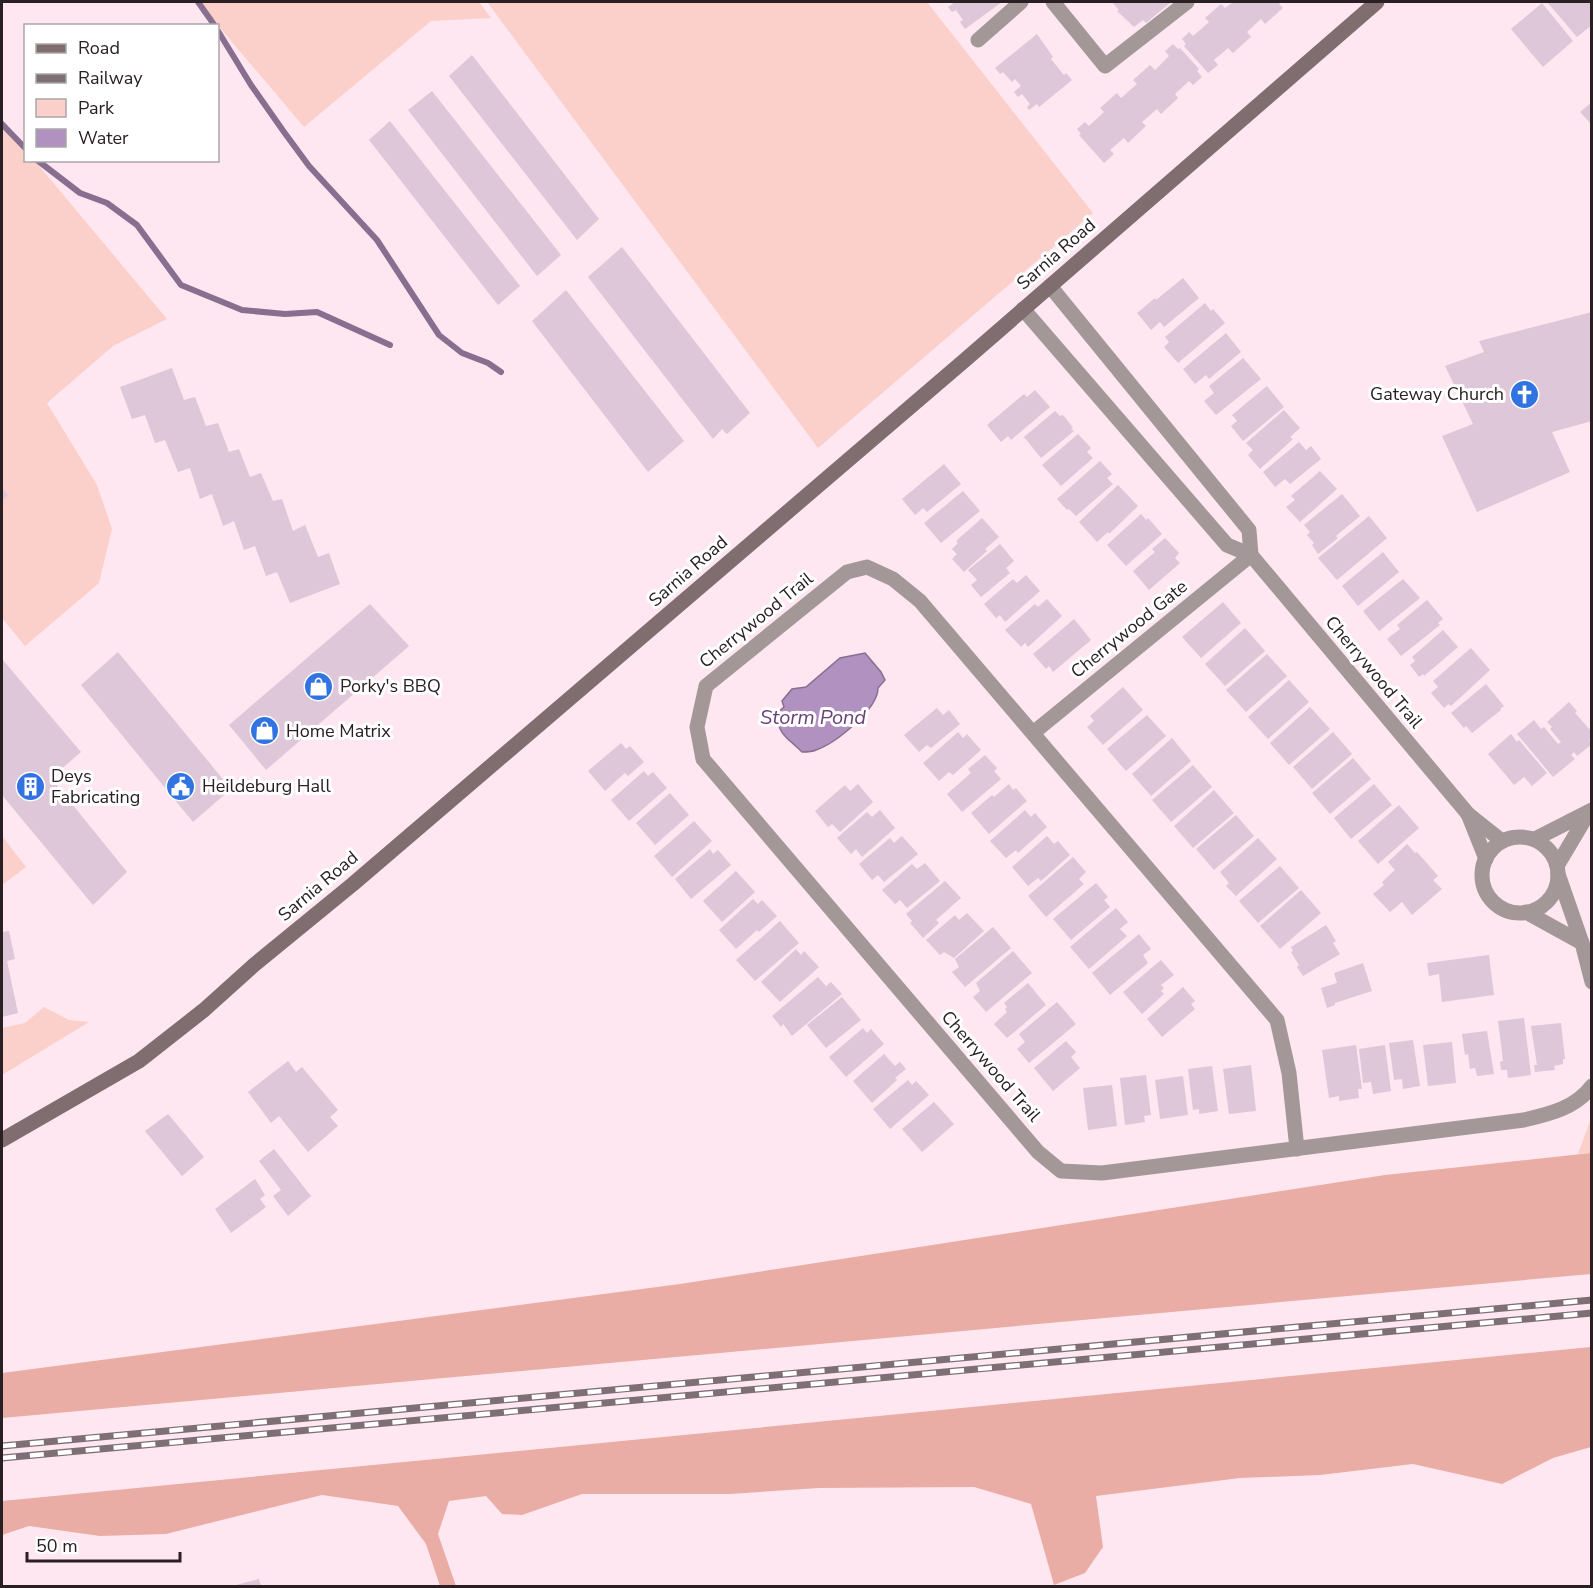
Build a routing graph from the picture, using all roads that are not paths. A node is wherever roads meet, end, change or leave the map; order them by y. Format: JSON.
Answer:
{"nodes":[{"id":1,"x":1021,"y":2,"type":"edge"},
{"id":2,"x":1053,"y":2,"type":"edge"},
{"id":3,"x":1187,"y":2,"type":"edge"},
{"id":4,"x":1368,"y":4,"type":"edge"},
{"id":5,"x":978,"y":40,"type":"dead end"},
{"id":6,"x":1050,"y":286,"type":"junction"},
{"id":7,"x":1023,"y":309,"type":"junction"},
{"id":8,"x":1251,"y":555,"type":"junction"},
{"id":9,"x":1033,"y":733,"type":"junction"},
{"id":10,"x":1590,"y":811,"type":"edge"},
{"id":11,"x":1468,"y":814,"type":"junction"},
{"id":12,"x":1535,"y":839,"type":"junction"},
{"id":13,"x":1502,"y":841,"type":"junction"},
{"id":14,"x":1486,"y":859,"type":"junction"},
{"id":15,"x":1557,"y":870,"type":"junction"},
{"id":16,"x":1526,"y":912,"type":"junction"},
{"id":17,"x":1582,"y":942,"type":"junction"},
{"id":18,"x":1592,"y":982,"type":"edge"},
{"id":19,"x":1592,"y":1086,"type":"edge"},
{"id":20,"x":2,"y":1140,"type":"edge"},
{"id":21,"x":1296,"y":1149,"type":"junction"}],
"edges":[{"from":1,"to":5,"type":"street"},
{"from":2,"to":3,"type":"street"},
{"from":4,"to":6,"type":"main road","name":"Sarnia Road"},
{"from":6,"to":7,"type":"main road","name":"Sarnia Road"},
{"from":6,"to":8,"type":"street","name":"Cherrywood Trail"},
{"from":7,"to":8,"type":"street","name":"Cherrywood Trail"},
{"from":7,"to":20,"type":"main road","name":"Sarnia Road"},
{"from":8,"to":9,"type":"street","name":"Cherrywood Gate"},
{"from":8,"to":11,"type":"street","name":"Cherrywood Trail"},
{"from":9,"to":21,"type":"street","name":"Cherrywood Trail"},
{"from":9,"to":21,"type":"street","name":"Cherrywood Trail"},
{"from":10,"to":12,"type":"street"},
{"from":10,"to":15,"type":"street"},
{"from":11,"to":13,"type":"street","name":"Cherrywood Trail"},
{"from":11,"to":14,"type":"street","name":"Cherrywood Trail"},
{"from":12,"to":13,"type":"street"},
{"from":12,"to":15,"type":"street"},
{"from":13,"to":14,"type":"street"},
{"from":14,"to":16,"type":"street"},
{"from":15,"to":16,"type":"street"},
{"from":15,"to":17,"type":"street"},
{"from":16,"to":17,"type":"street"},
{"from":17,"to":18,"type":"street"},
{"from":19,"to":21,"type":"street","name":"Cherrywood Trail"}]}
